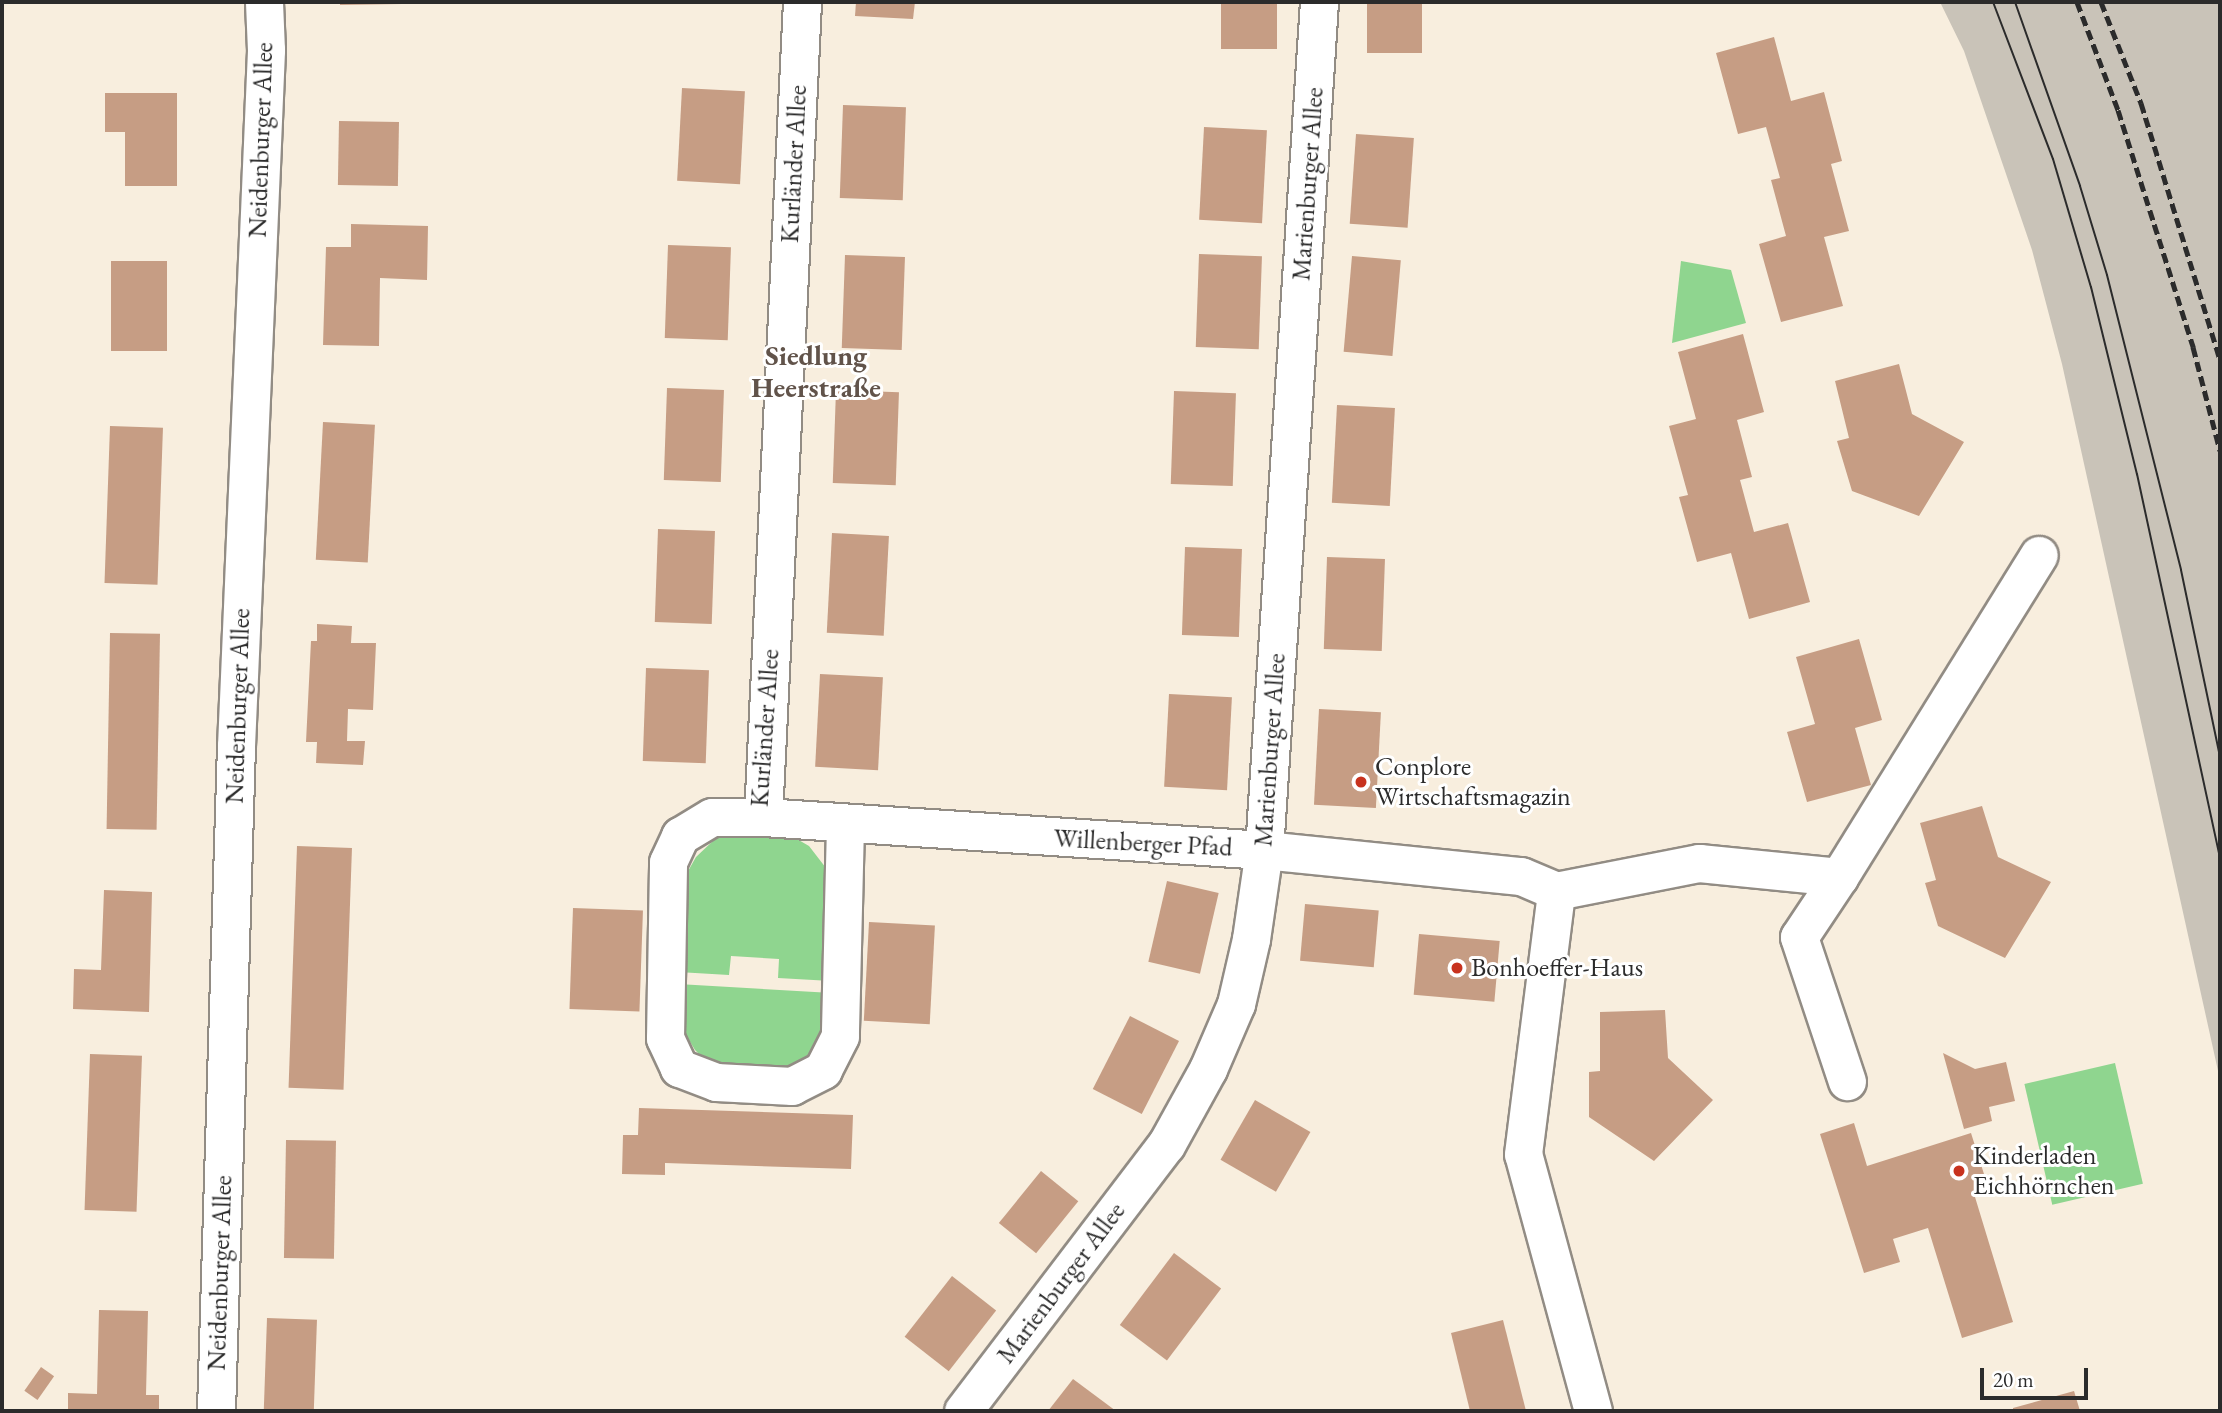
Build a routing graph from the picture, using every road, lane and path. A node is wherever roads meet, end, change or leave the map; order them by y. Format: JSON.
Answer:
{"nodes":[{"id":1,"x":264,"y":2,"type":"edge"},
{"id":2,"x":802,"y":2,"type":"edge"},
{"id":3,"x":1319,"y":2,"type":"edge"},
{"id":4,"x":2039,"y":555,"type":"dead end"},
{"id":5,"x":764,"y":817,"type":"junction"},
{"id":6,"x":845,"y":825,"type":"junction"},
{"id":7,"x":1264,"y":850,"type":"junction"},
{"id":8,"x":1839,"y":877,"type":"junction"},
{"id":9,"x":1556,"y":891,"type":"junction"},
{"id":10,"x":1847,"y":1081,"type":"dead end"},
{"id":11,"x":216,"y":1411,"type":"edge"},
{"id":12,"x":963,"y":1411,"type":"edge"},
{"id":13,"x":1592,"y":1411,"type":"edge"}],
"edges":[{"from":1,"to":11,"type":"street","name":"Neidenburger Allee"},
{"from":2,"to":5,"type":"street","name":"Kurländer Allee"},
{"from":3,"to":7,"type":"street","name":"Marienburger Allee"},
{"from":4,"to":8,"type":"street"},
{"from":5,"to":6,"type":"street","name":"Willenberger Pfad"},
{"from":5,"to":6,"type":"street","name":"Kurländer Allee"},
{"from":6,"to":7,"type":"street","name":"Willenberger Pfad"},
{"from":7,"to":9,"type":"street","name":"Willenberger Pfad"},
{"from":7,"to":12,"type":"street","name":"Marienburger Allee"},
{"from":8,"to":9,"type":"street"},
{"from":8,"to":10,"type":"street"},
{"from":9,"to":13,"type":"street"}]}
